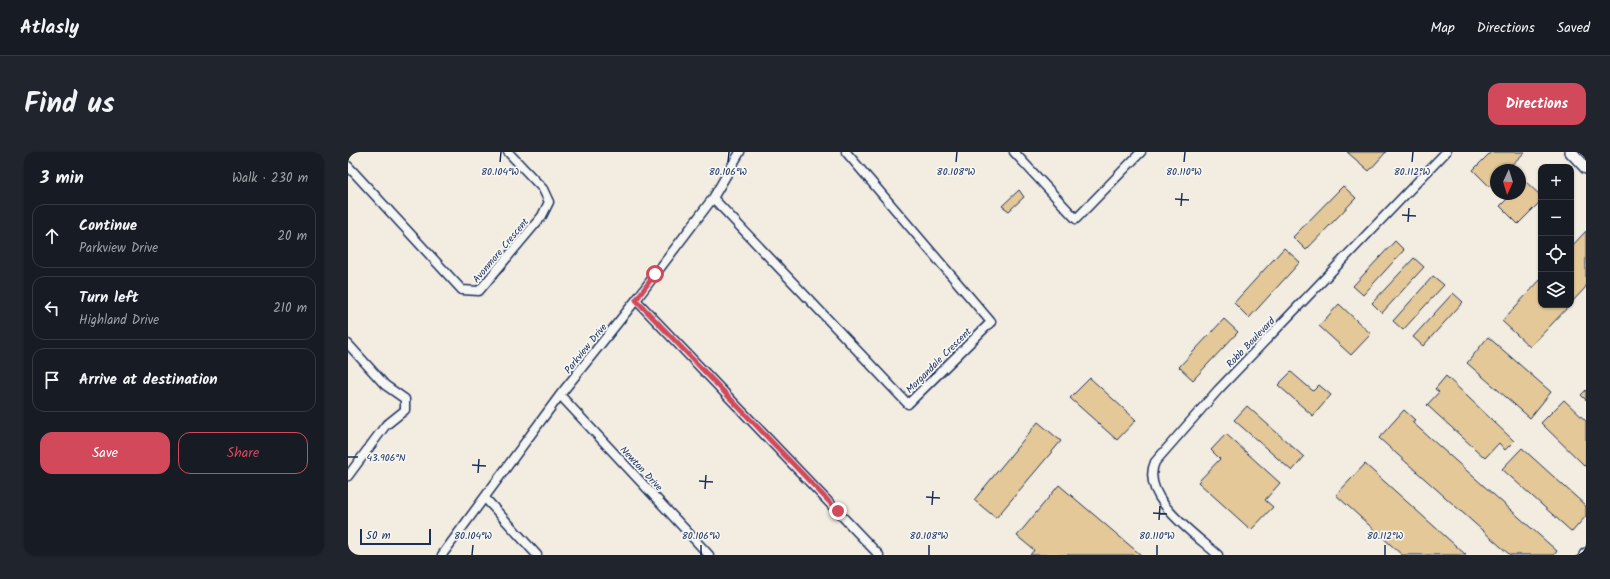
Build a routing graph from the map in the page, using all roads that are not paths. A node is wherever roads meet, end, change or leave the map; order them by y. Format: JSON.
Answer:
{"nodes":[{"id":1,"x":508,"y":152,"type":"edge"},
{"id":2,"x":740,"y":152,"type":"edge"},
{"id":3,"x":846,"y":152,"type":"edge"},
{"id":4,"x":1014,"y":152,"type":"edge"},
{"id":5,"x":1141,"y":152,"type":"edge"},
{"id":6,"x":1446,"y":152,"type":"edge"},
{"id":7,"x":1572,"y":152,"type":"edge"},
{"id":8,"x":348,"y":166,"type":"edge"},
{"id":9,"x":1586,"y":168,"type":"edge"},
{"id":10,"x":713,"y":198,"type":"junction"},
{"id":11,"x":636,"y":300,"type":"junction"},
{"id":12,"x":348,"y":344,"type":"edge"},
{"id":13,"x":560,"y":395,"type":"junction"},
{"id":14,"x":348,"y":476,"type":"edge"},
{"id":15,"x":485,"y":498,"type":"junction"},
{"id":16,"x":442,"y":555,"type":"edge"},
{"id":17,"x":537,"y":555,"type":"edge"},
{"id":18,"x":709,"y":555,"type":"edge"},
{"id":19,"x":880,"y":555,"type":"edge"},
{"id":20,"x":1218,"y":555,"type":"edge"}],
"edges":[{"from":1,"to":8,"type":"street","name":"Avonmore Crescent"},
{"from":2,"to":10,"type":"street","name":"Parkview Drive"},
{"from":3,"to":10,"type":"street","name":"Morgandale Crescent"},
{"from":4,"to":5,"type":"street"},
{"from":6,"to":20,"type":"street","name":"Robb Boulevard"},
{"from":7,"to":9,"type":"street"},
{"from":10,"to":11,"type":"street","name":"Parkview Drive"},
{"from":11,"to":13,"type":"street","name":"Parkview Drive"},
{"from":11,"to":19,"type":"street"},
{"from":12,"to":14,"type":"street"},
{"from":13,"to":15,"type":"street","name":"Parkview Drive"},
{"from":13,"to":18,"type":"street","name":"Newton Drive"},
{"from":15,"to":16,"type":"street","name":"Parkview Drive"},
{"from":15,"to":17,"type":"street"}]}
